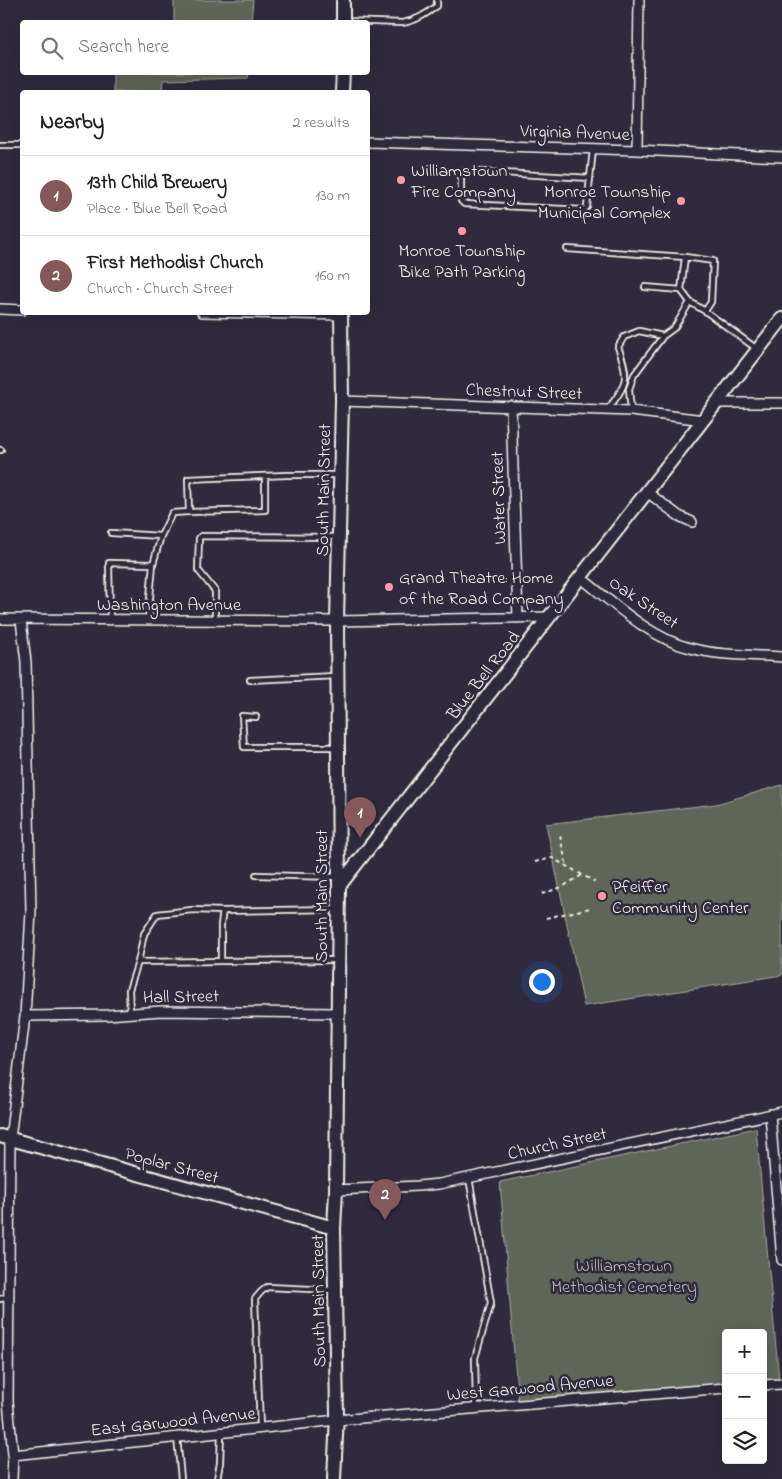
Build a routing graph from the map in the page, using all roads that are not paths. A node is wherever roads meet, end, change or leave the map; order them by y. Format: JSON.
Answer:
{"nodes":[{"id":1,"x":343,"y":0,"type":"edge"},
{"id":2,"x":437,"y":0,"type":"edge"},
{"id":3,"x":639,"y":0,"type":"edge"},
{"id":4,"x":343,"y":20,"type":"edge"},
{"id":5,"x":370,"y":22,"type":"edge"},
{"id":6,"x":343,"y":75,"type":"edge"},
{"id":7,"x":342,"y":90,"type":"edge"},
{"id":8,"x":370,"y":142,"type":"edge"},
{"id":9,"x":0,"y":145,"type":"edge"},
{"id":10,"x":20,"y":145,"type":"edge"},
{"id":11,"x":593,"y":149,"type":"junction"},
{"id":12,"x":637,"y":150,"type":"junction"},
{"id":13,"x":782,"y":157,"type":"edge"},
{"id":14,"x":590,"y":178,"type":"junction"},
{"id":15,"x":566,"y":249,"type":"dead end"},
{"id":16,"x":685,"y":257,"type":"junction"},
{"id":17,"x":645,"y":287,"type":"dead end"},
{"id":18,"x":682,"y":290,"type":"junction"},
{"id":19,"x":690,"y":302,"type":"junction"},
{"id":20,"x":0,"y":309,"type":"edge"},
{"id":21,"x":20,"y":310,"type":"edge"},
{"id":22,"x":705,"y":311,"type":"junction"},
{"id":23,"x":341,"y":315,"type":"edge"},
{"id":24,"x":782,"y":319,"type":"edge"},
{"id":25,"x":663,"y":336,"type":"junction"},
{"id":26,"x":758,"y":349,"type":"junction"},
{"id":27,"x":342,"y":401,"type":"junction"},
{"id":28,"x":782,"y":403,"type":"edge"},
{"id":29,"x":717,"y":404,"type":"junction"},
{"id":30,"x":511,"y":406,"type":"junction"},
{"id":31,"x":607,"y":410,"type":"junction"},
{"id":32,"x":631,"y":411,"type":"junction"},
{"id":33,"x":704,"y":420,"type":"junction"},
{"id":34,"x":340,"y":475,"type":"junction"},
{"id":35,"x":265,"y":476,"type":"junction"},
{"id":36,"x":647,"y":492,"type":"junction"},
{"id":37,"x":189,"y":512,"type":"junction"},
{"id":38,"x":692,"y":522,"type":"dead end"},
{"id":39,"x":111,"y":533,"type":"dead end"},
{"id":40,"x":161,"y":536,"type":"junction"},
{"id":41,"x":339,"y":537,"type":"junction"},
{"id":42,"x":152,"y":564,"type":"junction"},
{"id":43,"x":580,"y":578,"type":"junction"},
{"id":44,"x":550,"y":617,"type":"junction"},
{"id":45,"x":518,"y":618,"type":"junction"},
{"id":46,"x":0,"y":619,"type":"edge"},
{"id":47,"x":21,"y":620,"type":"junction"},
{"id":48,"x":110,"y":620,"type":"junction"},
{"id":49,"x":148,"y":620,"type":"junction"},
{"id":50,"x":215,"y":620,"type":"junction"},
{"id":51,"x":337,"y":621,"type":"junction"},
{"id":52,"x":782,"y":657,"type":"edge"},
{"id":53,"x":337,"y":676,"type":"junction"},
{"id":54,"x":250,"y":680,"type":"dead end"},
{"id":55,"x":256,"y":717,"type":"dead end"},
{"id":56,"x":338,"y":747,"type":"junction"},
{"id":57,"x":256,"y":875,"type":"dead end"},
{"id":58,"x":339,"y":881,"type":"junction"},
{"id":59,"x":339,"y":909,"type":"junction"},
{"id":60,"x":223,"y":911,"type":"junction"},
{"id":61,"x":221,"y":960,"type":"junction"},
{"id":62,"x":338,"y":960,"type":"junction"},
{"id":63,"x":138,"y":962,"type":"junction"},
{"id":64,"x":130,"y":1013,"type":"junction"},
{"id":65,"x":337,"y":1013,"type":"junction"},
{"id":66,"x":25,"y":1016,"type":"junction"},
{"id":67,"x":782,"y":1112,"type":"edge"},
{"id":68,"x":770,"y":1114,"type":"junction"},
{"id":69,"x":5,"y":1137,"type":"edge"},
{"id":70,"x":469,"y":1178,"type":"junction"},
{"id":71,"x":336,"y":1190,"type":"junction"},
{"id":72,"x":334,"y":1228,"type":"junction"},
{"id":73,"x":782,"y":1260,"type":"edge"},
{"id":74,"x":335,"y":1290,"type":"junction"},
{"id":75,"x":4,"y":1298,"type":"edge"},
{"id":76,"x":782,"y":1384,"type":"edge"},
{"id":77,"x":767,"y":1385,"type":"edge"},
{"id":78,"x":722,"y":1388,"type":"edge"},
{"id":79,"x":4,"y":1400,"type":"edge"},
{"id":80,"x":476,"y":1408,"type":"junction"},
{"id":81,"x":337,"y":1420,"type":"junction"},
{"id":82,"x":260,"y":1428,"type":"junction"},
{"id":83,"x":221,"y":1432,"type":"junction"},
{"id":84,"x":177,"y":1437,"type":"junction"},
{"id":85,"x":12,"y":1455,"type":"junction"},
{"id":86,"x":12,"y":1479,"type":"edge"},
{"id":87,"x":181,"y":1479,"type":"edge"},
{"id":88,"x":217,"y":1479,"type":"edge"},
{"id":89,"x":334,"y":1479,"type":"edge"}],
"edges":[{"from":1,"to":4,"type":"street"},
{"from":2,"to":5,"type":"lane"},
{"from":3,"to":12,"type":"street"},
{"from":6,"to":7,"type":"street"},
{"from":8,"to":11,"type":"street","name":"Virginia Avenue"},
{"from":9,"to":10,"type":"lane"},
{"from":11,"to":12,"type":"street","name":"Virginia Avenue"},
{"from":11,"to":14,"type":"lane"},
{"from":12,"to":13,"type":"street","name":"Virginia Avenue"},
{"from":14,"to":14,"type":"lane"},
{"from":15,"to":16,"type":"lane"},
{"from":16,"to":18,"type":"lane"},
{"from":16,"to":22,"type":"lane"},
{"from":17,"to":18,"type":"lane"},
{"from":18,"to":19,"type":"lane"},
{"from":19,"to":22,"type":"lane"},
{"from":19,"to":25,"type":"lane"},
{"from":20,"to":21,"type":"street"},
{"from":22,"to":26,"type":"lane"},
{"from":23,"to":27,"type":"street","name":"South Main Street"},
{"from":24,"to":26,"type":"street","name":"Blue Bell Road"},
{"from":25,"to":31,"type":"lane"},
{"from":25,"to":32,"type":"lane"},
{"from":26,"to":29,"type":"street","name":"Blue Bell Road"},
{"from":27,"to":30,"type":"street","name":"Chestnut Street"},
{"from":27,"to":34,"type":"street","name":"South Main Street"},
{"from":28,"to":29,"type":"street"},
{"from":29,"to":33,"type":"street","name":"Blue Bell Road"},
{"from":30,"to":31,"type":"street","name":"Chestnut Street"},
{"from":30,"to":45,"type":"street","name":"Water Street"},
{"from":31,"to":32,"type":"street","name":"Chestnut Street"},
{"from":32,"to":33,"type":"street","name":"Chestnut Street"},
{"from":33,"to":36,"type":"street","name":"Blue Bell Road"},
{"from":34,"to":35,"type":"lane"},
{"from":34,"to":41,"type":"street","name":"South Main Street"},
{"from":35,"to":37,"type":"lane"},
{"from":35,"to":37,"type":"lane"},
{"from":36,"to":38,"type":"street"},
{"from":36,"to":43,"type":"street","name":"Blue Bell Road"},
{"from":37,"to":40,"type":"lane"},
{"from":39,"to":40,"type":"lane"},
{"from":40,"to":42,"type":"lane"},
{"from":41,"to":50,"type":"lane"},
{"from":41,"to":51,"type":"street","name":"South Main Street"},
{"from":42,"to":48,"type":"lane"},
{"from":42,"to":49,"type":"lane"},
{"from":43,"to":44,"type":"street","name":"Blue Bell Road"},
{"from":43,"to":52,"type":"street","name":"Oak Street"},
{"from":44,"to":45,"type":"street","name":"Washington Avenue"},
{"from":44,"to":58,"type":"street","name":"Blue Bell Road"},
{"from":45,"to":51,"type":"street","name":"Washington Avenue"},
{"from":46,"to":47,"type":"street","name":"Washington Avenue"},
{"from":47,"to":48,"type":"street","name":"Washington Avenue"},
{"from":47,"to":66,"type":"street"},
{"from":48,"to":49,"type":"street","name":"Washington Avenue"},
{"from":49,"to":50,"type":"street","name":"Washington Avenue"},
{"from":50,"to":51,"type":"street","name":"Washington Avenue"},
{"from":51,"to":53,"type":"street","name":"South Main Street"},
{"from":53,"to":54,"type":"lane"},
{"from":53,"to":56,"type":"street","name":"South Main Street"},
{"from":55,"to":56,"type":"lane"},
{"from":56,"to":58,"type":"street","name":"South Main Street"},
{"from":57,"to":58,"type":"lane"},
{"from":58,"to":59,"type":"street","name":"South Main Street"},
{"from":59,"to":60,"type":"lane"},
{"from":59,"to":62,"type":"street","name":"South Main Street"},
{"from":60,"to":61,"type":"lane"},
{"from":60,"to":63,"type":"lane"},
{"from":61,"to":62,"type":"lane"},
{"from":61,"to":63,"type":"lane"},
{"from":62,"to":65,"type":"street","name":"South Main Street"},
{"from":63,"to":64,"type":"lane"},
{"from":64,"to":65,"type":"street","name":"Hall Street"},
{"from":64,"to":66,"type":"street","name":"Hall Street"},
{"from":65,"to":71,"type":"street","name":"South Main Street"},
{"from":66,"to":69,"type":"street"},
{"from":67,"to":68,"type":"street","name":"Church Street"},
{"from":68,"to":70,"type":"street","name":"Church Street"},
{"from":68,"to":73,"type":"street"},
{"from":69,"to":72,"type":"street","name":"Poplar Street"},
{"from":69,"to":75,"type":"street"},
{"from":70,"to":71,"type":"street","name":"Church Street"},
{"from":70,"to":80,"type":"lane"},
{"from":71,"to":72,"type":"street","name":"South Main Street"},
{"from":72,"to":74,"type":"street","name":"South Main Street"},
{"from":74,"to":81,"type":"street","name":"South Main Street"},
{"from":74,"to":82,"type":"lane"},
{"from":75,"to":79,"type":"street"},
{"from":76,"to":77,"type":"street"},
{"from":78,"to":80,"type":"street","name":"West Garwood Avenue"},
{"from":79,"to":85,"type":"street"},
{"from":80,"to":81,"type":"street","name":"West Garwood Avenue"},
{"from":81,"to":82,"type":"street","name":"East Garwood Avenue"},
{"from":81,"to":89,"type":"street","name":"South Main Street"},
{"from":82,"to":83,"type":"street","name":"East Garwood Avenue"},
{"from":83,"to":84,"type":"street","name":"East Garwood Avenue"},
{"from":83,"to":88,"type":"lane"},
{"from":84,"to":85,"type":"street","name":"East Garwood Avenue"},
{"from":84,"to":87,"type":"lane"},
{"from":85,"to":86,"type":"street"}]}
